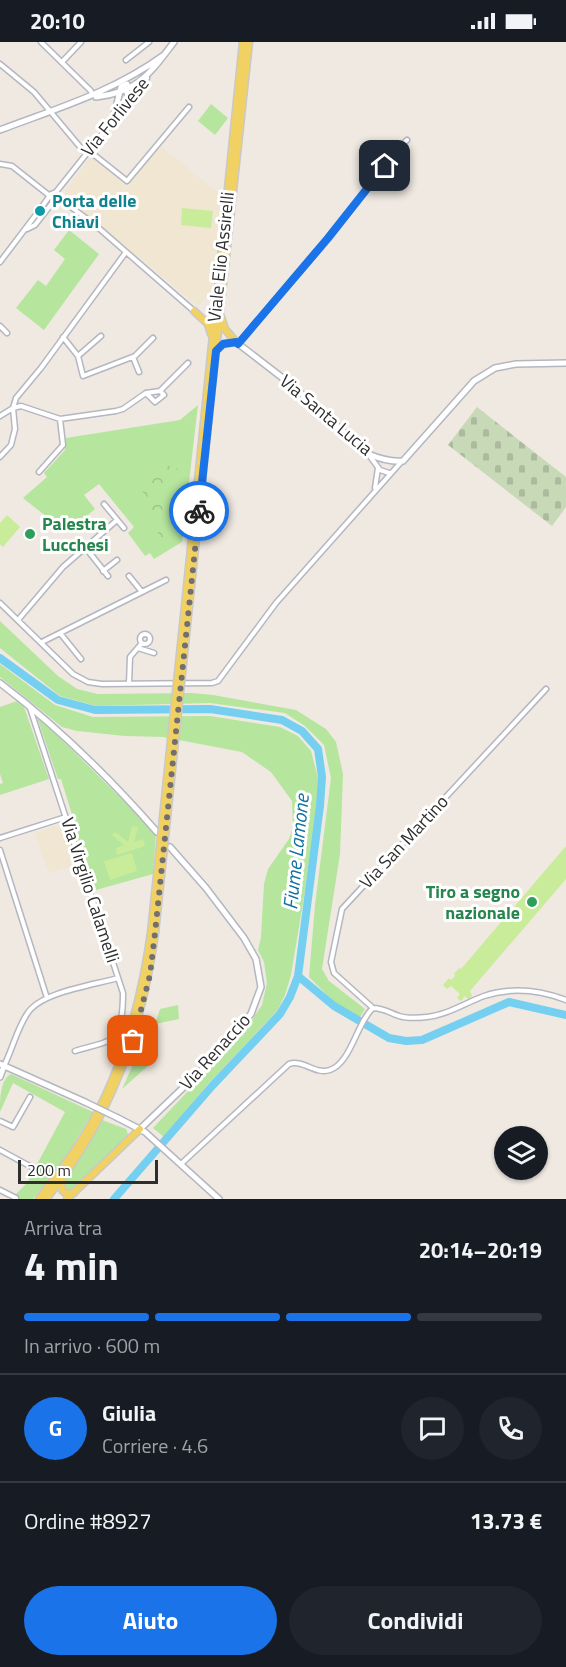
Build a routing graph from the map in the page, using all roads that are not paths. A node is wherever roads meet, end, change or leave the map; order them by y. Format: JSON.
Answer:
{"nodes":[{"id":1,"x":40,"y":42,"type":"edge"},
{"id":2,"x":81,"y":42,"type":"edge"},
{"id":3,"x":150,"y":42,"type":"edge"},
{"id":4,"x":174,"y":42,"type":"edge"},
{"id":5,"x":243,"y":42,"type":"edge"},
{"id":6,"x":249,"y":42,"type":"edge"},
{"id":7,"x":164,"y":55,"type":"junction"},
{"id":8,"x":126,"y":60,"type":"dead end"},
{"id":9,"x":62,"y":62,"type":"junction"},
{"id":10,"x":0,"y":64,"type":"edge"},
{"id":11,"x":150,"y":74,"type":"junction"},
{"id":12,"x":120,"y":89,"type":"junction"},
{"id":13,"x":92,"y":97,"type":"junction"},
{"id":14,"x":102,"y":97,"type":"junction"},
{"id":15,"x":126,"y":104,"type":"junction"},
{"id":16,"x":189,"y":107,"type":"dead end"},
{"id":17,"x":51,"y":111,"type":"junction"},
{"id":18,"x":114,"y":112,"type":"junction"},
{"id":19,"x":113,"y":120,"type":"junction"},
{"id":20,"x":0,"y":130,"type":"edge"},
{"id":21,"x":407,"y":141,"type":"dead end"},
{"id":22,"x":87,"y":152,"type":"junction"},
{"id":23,"x":0,"y":164,"type":"edge"},
{"id":24,"x":56,"y":192,"type":"junction"},
{"id":25,"x":51,"y":199,"type":"junction"},
{"id":26,"x":60,"y":199,"type":"junction"},
{"id":27,"x":41,"y":211,"type":"junction"},
{"id":28,"x":26,"y":229,"type":"junction"},
{"id":29,"x":126,"y":252,"type":"junction"},
{"id":30,"x":0,"y":261,"type":"edge"},
{"id":31,"x":216,"y":303,"type":"junction"},
{"id":32,"x":194,"y":311,"type":"junction"},
{"id":33,"x":220,"y":313,"type":"junction"},
{"id":34,"x":0,"y":326,"type":"edge"},
{"id":35,"x":8,"y":333,"type":"dead end"},
{"id":36,"x":102,"y":336,"type":"dead end"},
{"id":37,"x":63,"y":337,"type":"junction"},
{"id":38,"x":153,"y":338,"type":"dead end"},
{"id":39,"x":213,"y":338,"type":"junction"},
{"id":40,"x":237,"y":343,"type":"junction"},
{"id":41,"x":216,"y":351,"type":"junction"},
{"id":42,"x":78,"y":356,"type":"junction"},
{"id":43,"x":133,"y":357,"type":"junction"},
{"id":44,"x":188,"y":363,"type":"dead end"},
{"id":45,"x":566,"y":363,"type":"edge"},
{"id":46,"x":139,"y":372,"type":"dead end"},
{"id":47,"x":160,"y":391,"type":"junction"},
{"id":48,"x":146,"y":393,"type":"junction"},
{"id":49,"x":13,"y":408,"type":"junction"},
{"id":50,"x":0,"y":416,"type":"edge"},
{"id":51,"x":60,"y":419,"type":"junction"},
{"id":52,"x":206,"y":423,"type":"junction"},
{"id":53,"x":368,"y":454,"type":"junction"},
{"id":54,"x":0,"y":457,"type":"edge"},
{"id":55,"x":403,"y":461,"type":"junction"},
{"id":56,"x":378,"y":466,"type":"junction"},
{"id":57,"x":39,"y":472,"type":"dead end"},
{"id":58,"x":390,"y":473,"type":"junction"},
{"id":59,"x":374,"y":491,"type":"junction"},
{"id":60,"x":104,"y":504,"type":"dead end"},
{"id":61,"x":117,"y":520,"type":"junction"},
{"id":62,"x":124,"y":528,"type":"dead end"},
{"id":63,"x":85,"y":547,"type":"junction"},
{"id":64,"x":117,"y":560,"type":"dead end"},
{"id":65,"x":103,"y":570,"type":"junction"},
{"id":66,"x":108,"y":576,"type":"dead end"},
{"id":67,"x":129,"y":576,"type":"dead end"},
{"id":68,"x":166,"y":580,"type":"dead end"},
{"id":69,"x":142,"y":592,"type":"junction"},
{"id":70,"x":0,"y":603,"type":"edge"},
{"id":71,"x":18,"y":620,"type":"junction"},
{"id":72,"x":60,"y":633,"type":"junction"},
{"id":73,"x":42,"y":642,"type":"junction"},
{"id":74,"x":142,"y":643,"type":"dead end"},
{"id":75,"x":138,"y":648,"type":"junction"},
{"id":76,"x":154,"y":653,"type":"dead end"},
{"id":77,"x":81,"y":659,"type":"dead end"},
{"id":78,"x":0,"y":683,"type":"edge"},
{"id":79,"x":129,"y":683,"type":"junction"},
{"id":80,"x":8,"y":689,"type":"junction"},
{"id":81,"x":546,"y":689,"type":"dead end"},
{"id":82,"x":0,"y":692,"type":"edge"},
{"id":83,"x":29,"y":704,"type":"junction"},
{"id":84,"x":66,"y":818,"type":"junction"},
{"id":85,"x":157,"y":832,"type":"dead end"},
{"id":86,"x":0,"y":838,"type":"edge"},
{"id":87,"x":170,"y":847,"type":"dead end"},
{"id":88,"x":0,"y":850,"type":"edge"},
{"id":89,"x":153,"y":933,"type":"junction"},
{"id":90,"x":118,"y":978,"type":"junction"},
{"id":91,"x":47,"y":998,"type":"junction"},
{"id":92,"x":564,"y":998,"type":"edge"},
{"id":93,"x":372,"y":1009,"type":"junction"},
{"id":94,"x":75,"y":1051,"type":"dead end"},
{"id":95,"x":2,"y":1065,"type":"edge"},
{"id":96,"x":0,"y":1077,"type":"edge"},
{"id":97,"x":30,"y":1097,"type":"dead end"},
{"id":98,"x":0,"y":1121,"type":"edge"},
{"id":99,"x":142,"y":1130,"type":"junction"},
{"id":100,"x":0,"y":1150,"type":"edge"},
{"id":101,"x":181,"y":1164,"type":"junction"},
{"id":102,"x":37,"y":1170,"type":"dead end"},
{"id":103,"x":63,"y":1178,"type":"junction"},
{"id":104,"x":0,"y":1190,"type":"edge"},
{"id":105,"x":75,"y":1193,"type":"junction"},
{"id":106,"x":16,"y":1198,"type":"edge"},
{"id":107,"x":39,"y":1199,"type":"edge"},
{"id":108,"x":46,"y":1199,"type":"edge"},
{"id":109,"x":67,"y":1199,"type":"edge"},
{"id":110,"x":219,"y":1199,"type":"edge"}],
"edges":[{"from":1,"to":9,"type":"street"},
{"from":2,"to":9,"type":"street"},
{"from":3,"to":8,"type":"street"},
{"from":4,"to":7,"type":"street","name":"Via Forlivese"},
{"from":5,"to":31,"type":"main road","name":"Viale Elio Assirelli"},
{"from":6,"to":33,"type":"main road","name":"Viale Elio Assirelli"},
{"from":7,"to":11,"type":"street","name":"Via Forlivese"},
{"from":7,"to":12,"type":"street"},
{"from":9,"to":13,"type":"street"},
{"from":10,"to":17,"type":"street"},
{"from":11,"to":12,"type":"street"},
{"from":11,"to":15,"type":"street","name":"Via Forlivese"},
{"from":12,"to":13,"type":"street"},
{"from":12,"to":14,"type":"street"},
{"from":12,"to":15,"type":"street"},
{"from":12,"to":18,"type":"street"},
{"from":13,"to":14,"type":"street"},
{"from":13,"to":17,"type":"street"},
{"from":14,"to":18,"type":"street"},
{"from":15,"to":19,"type":"street","name":"Via Forlivese"},
{"from":16,"to":22,"type":"street"},
{"from":17,"to":20,"type":"street"},
{"from":17,"to":22,"type":"street"},
{"from":18,"to":19,"type":"street"},
{"from":19,"to":22,"type":"street","name":"Via Forlivese"},
{"from":21,"to":40,"type":"street"},
{"from":22,"to":24,"type":"street","name":"Via Forlivese"},
{"from":23,"to":25,"type":"street"},
{"from":24,"to":25,"type":"street","name":"Via Forlivese"},
{"from":24,"to":26,"type":"street"},
{"from":25,"to":26,"type":"street","name":"Via Forlivese"},
{"from":25,"to":27,"type":"street","name":"Via Forlivese"},
{"from":26,"to":29,"type":"street"},
{"from":27,"to":28,"type":"street"},
{"from":27,"to":28,"type":"street"},
{"from":28,"to":30,"type":"street"},
{"from":29,"to":32,"type":"street"},
{"from":29,"to":37,"type":"street"},
{"from":31,"to":32,"type":"main road"},
{"from":31,"to":39,"type":"main road","name":"Viale Elio Assirelli"},
{"from":32,"to":39,"type":"main road"},
{"from":33,"to":40,"type":"main road"},
{"from":33,"to":41,"type":"main road","name":"Viale Elio Assirelli"},
{"from":34,"to":35,"type":"street"},
{"from":36,"to":42,"type":"street"},
{"from":37,"to":42,"type":"street"},
{"from":37,"to":49,"type":"street"},
{"from":38,"to":43,"type":"street"},
{"from":39,"to":52,"type":"main road","name":"Viale Elio Assirelli"},
{"from":40,"to":41,"type":"main road"},
{"from":40,"to":53,"type":"street","name":"Via Santa Lucia"},
{"from":41,"to":52,"type":"main road","name":"Viale Elio Assirelli"},
{"from":42,"to":43,"type":"street"},
{"from":43,"to":46,"type":"street"},
{"from":44,"to":47,"type":"street"},
{"from":45,"to":55,"type":"street"},
{"from":47,"to":48,"type":"street"},
{"from":47,"to":48,"type":"street"},
{"from":48,"to":51,"type":"street"},
{"from":49,"to":50,"type":"street"},
{"from":49,"to":51,"type":"street"},
{"from":49,"to":54,"type":"street"},
{"from":51,"to":57,"type":"street"},
{"from":52,"to":89,"type":"main road","name":"Viale Elio Assirelli","bridge":true},
{"from":53,"to":55,"type":"street","name":"Via Santa Lucia"},
{"from":53,"to":56,"type":"street"},
{"from":55,"to":58,"type":"street"},
{"from":56,"to":58,"type":"street"},
{"from":56,"to":59,"type":"street"},
{"from":58,"to":59,"type":"street"},
{"from":59,"to":79,"type":"street"},
{"from":60,"to":61,"type":"street"},
{"from":61,"to":62,"type":"street"},
{"from":61,"to":63,"type":"street"},
{"from":63,"to":65,"type":"street"},
{"from":63,"to":71,"type":"street"},
{"from":64,"to":65,"type":"street"},
{"from":65,"to":66,"type":"street"},
{"from":67,"to":69,"type":"street"},
{"from":68,"to":69,"type":"street"},
{"from":69,"to":72,"type":"street"},
{"from":70,"to":71,"type":"street"},
{"from":71,"to":73,"type":"street"},
{"from":72,"to":73,"type":"street"},
{"from":72,"to":77,"type":"street"},
{"from":73,"to":79,"type":"street"},
{"from":74,"to":75,"type":"street"},
{"from":75,"to":76,"type":"street"},
{"from":75,"to":79,"type":"street"},
{"from":78,"to":80,"type":"street"},
{"from":80,"to":82,"type":"street"},
{"from":80,"to":83,"type":"street"},
{"from":81,"to":93,"type":"street","name":"Via San Martino"},
{"from":83,"to":84,"type":"street","name":"Via Virgilio Calamelli"},
{"from":83,"to":85,"type":"street"},
{"from":84,"to":86,"type":"street"},
{"from":84,"to":90,"type":"street","name":"Via Virgilio Calamelli"},
{"from":87,"to":99,"type":"street","name":"Via Renaccio"},
{"from":88,"to":91,"type":"street"},
{"from":89,"to":103,"type":"main road","name":"Viale Elio Assirelli"},
{"from":89,"to":107,"type":"main road","name":"Viale Elio Assirelli"},
{"from":90,"to":91,"type":"street"},
{"from":90,"to":94,"type":"street","name":"Via Virgilio Calamelli"},
{"from":91,"to":95,"type":"street"},
{"from":92,"to":93,"type":"street","name":"Via San Martino"},
{"from":93,"to":101,"type":"street"},
{"from":95,"to":96,"type":"street"},
{"from":95,"to":99,"type":"street","bridge":true},
{"from":97,"to":98,"type":"street"},
{"from":99,"to":101,"type":"street"},
{"from":99,"to":105,"type":"main road"},
{"from":100,"to":102,"type":"street"},
{"from":101,"to":110,"type":"street"},
{"from":103,"to":105,"type":"main road"},
{"from":103,"to":108,"type":"main road","name":"Viale Elio Assirelli"},
{"from":104,"to":106,"type":"street"},
{"from":105,"to":109,"type":"main road"}]}
